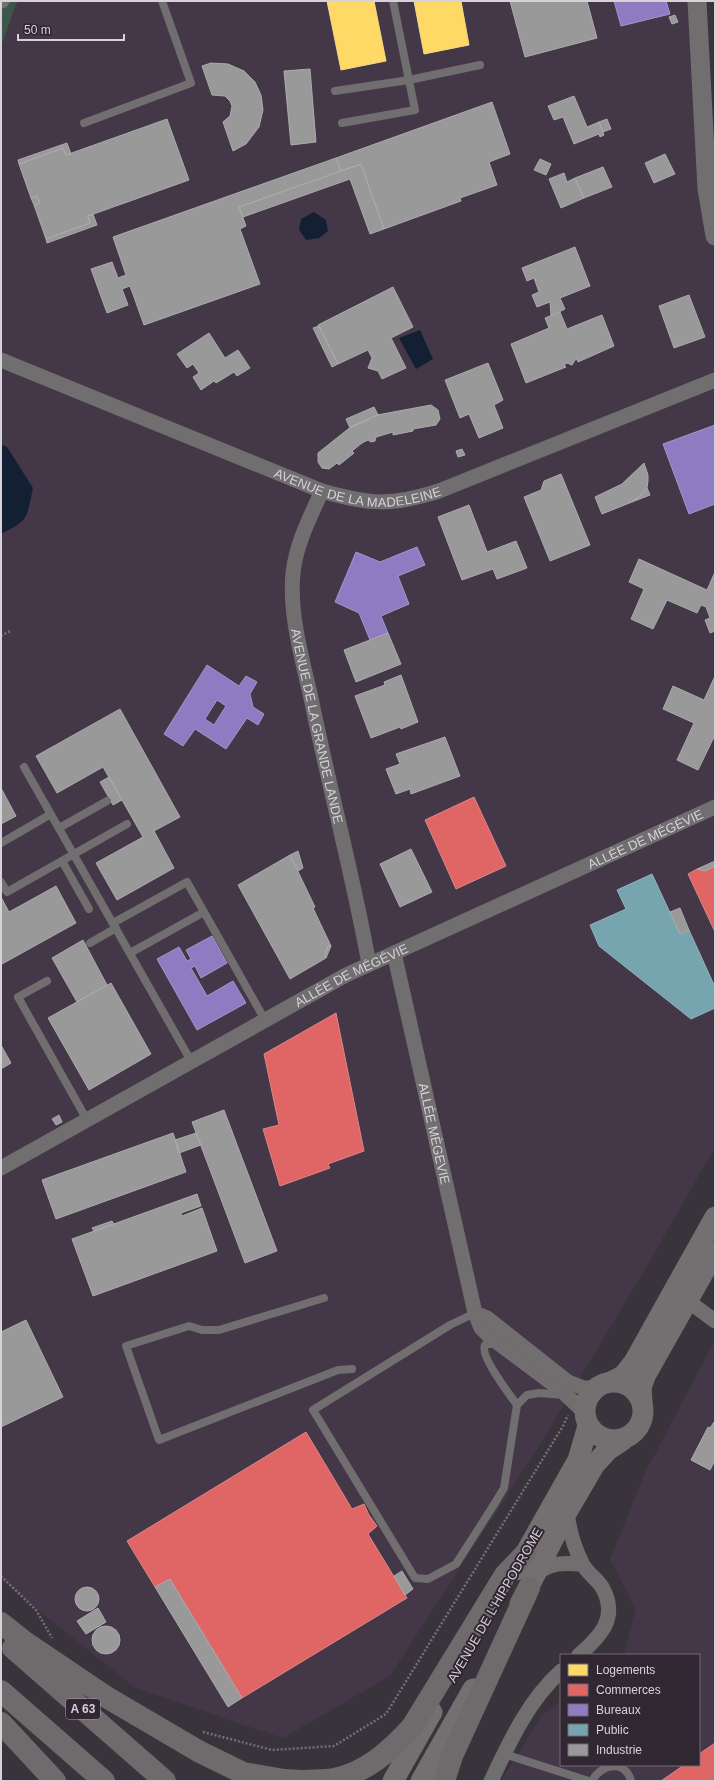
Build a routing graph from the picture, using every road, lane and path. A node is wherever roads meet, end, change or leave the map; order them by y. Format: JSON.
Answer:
{"nodes":[{"id":1,"x":162,"y":1,"type":"edge"},
{"id":2,"x":393,"y":1,"type":"edge"},
{"id":3,"x":697,"y":1,"type":"edge"},
{"id":4,"x":480,"y":65,"type":"dead end"},
{"id":5,"x":409,"y":80,"type":"junction"},
{"id":6,"x":335,"y":91,"type":"dead end"},
{"id":7,"x":84,"y":123,"type":"dead end"},
{"id":8,"x":342,"y":123,"type":"dead end"},
{"id":9,"x":715,"y":236,"type":"edge"},
{"id":10,"x":1,"y":360,"type":"edge"},
{"id":11,"x":715,"y":380,"type":"edge"},
{"id":12,"x":322,"y":491,"type":"junction"},
{"id":13,"x":10,"y":631,"type":"dead end"},
{"id":14,"x":1,"y":636,"type":"edge"},
{"id":15,"x":24,"y":767,"type":"dead end"},
{"id":16,"x":107,"y":801,"type":"dead end"},
{"id":17,"x":715,"y":807,"type":"edge"},
{"id":18,"x":51,"y":814,"type":"junction"},
{"id":19,"x":127,"y":824,"type":"dead end"},
{"id":20,"x":59,"y":828,"type":"junction"},
{"id":21,"x":1,"y":843,"type":"edge"},
{"id":22,"x":74,"y":854,"type":"junction"},
{"id":23,"x":62,"y":861,"type":"junction"},
{"id":24,"x":1,"y":882,"type":"edge"},
{"id":25,"x":89,"y":909,"type":"dead end"},
{"id":26,"x":204,"y":912,"type":"junction"},
{"id":27,"x":115,"y":926,"type":"junction"},
{"id":28,"x":90,"y":943,"type":"dead end"},
{"id":29,"x":130,"y":953,"type":"junction"},
{"id":30,"x":394,"y":953,"type":"junction"},
{"id":31,"x":369,"y":964,"type":"junction"},
{"id":32,"x":47,"y":981,"type":"dead end"},
{"id":33,"x":265,"y":1020,"type":"junction"},
{"id":34,"x":191,"y":1061,"type":"junction"},
{"id":35,"x":87,"y":1120,"type":"junction"},
{"id":36,"x":1,"y":1168,"type":"edge"},
{"id":37,"x":715,"y":1217,"type":"edge"},
{"id":38,"x":715,"y":1252,"type":"edge"},
{"id":39,"x":324,"y":1298,"type":"dead end"},
{"id":40,"x":688,"y":1302,"type":"junction"},
{"id":41,"x":475,"y":1313,"type":"junction"},
{"id":42,"x":715,"y":1322,"type":"edge"},
{"id":43,"x":496,"y":1342,"type":"junction"},
{"id":44,"x":352,"y":1369,"type":"dead end"},
{"id":45,"x":603,"y":1385,"type":"junction"},
{"id":46,"x":642,"y":1401,"type":"junction"},
{"id":47,"x":517,"y":1405,"type":"junction"},
{"id":48,"x":578,"y":1409,"type":"junction"},
{"id":49,"x":623,"y":1440,"type":"junction"},
{"id":50,"x":568,"y":1512,"type":"junction"},
{"id":51,"x":525,"y":1554,"type":"junction"},
{"id":52,"x":582,"y":1564,"type":"junction"},
{"id":53,"x":1,"y":1576,"type":"edge"},
{"id":54,"x":533,"y":1581,"type":"junction"},
{"id":55,"x":1,"y":1623,"type":"edge"},
{"id":56,"x":1,"y":1638,"type":"edge"},
{"id":57,"x":55,"y":1644,"type":"dead end"},
{"id":58,"x":580,"y":1654,"type":"edge"},
{"id":59,"x":560,"y":1672,"type":"edge"},
{"id":60,"x":1,"y":1691,"type":"edge"},
{"id":61,"x":1,"y":1723,"type":"edge"},
{"id":62,"x":199,"y":1731,"type":"dead end"},
{"id":63,"x":504,"y":1754,"type":"junction"},
{"id":64,"x":252,"y":1777,"type":"edge"},
{"id":65,"x":55,"y":1781,"type":"edge"},
{"id":66,"x":104,"y":1781,"type":"edge"},
{"id":67,"x":165,"y":1781,"type":"edge"},
{"id":68,"x":302,"y":1781,"type":"edge"},
{"id":69,"x":394,"y":1781,"type":"edge"},
{"id":70,"x":421,"y":1781,"type":"edge"},
{"id":71,"x":444,"y":1781,"type":"edge"},
{"id":72,"x":491,"y":1781,"type":"edge"},
{"id":73,"x":591,"y":1781,"type":"edge"},
{"id":74,"x":631,"y":1781,"type":"edge"}],
"edges":[{"from":1,"to":7,"type":"lane"},
{"from":2,"to":5,"type":"lane"},
{"from":3,"to":9,"type":"street"},
{"from":4,"to":5,"type":"lane"},
{"from":5,"to":6,"type":"lane"},
{"from":5,"to":8,"type":"lane"},
{"from":10,"to":12,"type":"street","name":"AVENUE DE LA MADELEINE"},
{"from":11,"to":12,"type":"street","name":"AVENUE DE LA MADELEINE"},
{"from":12,"to":31,"type":"street","name":"AVENUE DE LA GRANDE LANDE"},
{"from":13,"to":14,"type":"path"},
{"from":15,"to":18,"type":"lane"},
{"from":16,"to":20,"type":"lane"},
{"from":17,"to":30,"type":"street","name":"ALLÉE DE MÉGÉVIE"},
{"from":18,"to":20,"type":"lane"},
{"from":18,"to":21,"type":"lane"},
{"from":19,"to":22,"type":"lane"},
{"from":20,"to":22,"type":"lane"},
{"from":22,"to":23,"type":"lane"},
{"from":22,"to":27,"type":"lane"},
{"from":23,"to":24,"type":"lane"},
{"from":23,"to":25,"type":"lane"},
{"from":26,"to":27,"type":"lane"},
{"from":26,"to":29,"type":"lane"},
{"from":26,"to":33,"type":"lane"},
{"from":27,"to":28,"type":"lane"},
{"from":27,"to":29,"type":"lane"},
{"from":29,"to":34,"type":"lane"},
{"from":30,"to":31,"type":"street","name":"ALLÉE DE MÉGÉVIE"},
{"from":30,"to":41,"type":"street","name":"ALLÉE MÈGEVIE"},
{"from":31,"to":33,"type":"street","name":"ALLÉE DE MÉGÉVIE"},
{"from":32,"to":35,"type":"lane"},
{"from":33,"to":34,"type":"street","name":"ALLÉE DE MÉGÉVIE"},
{"from":34,"to":35,"type":"street","name":"ALLÉE DE MÉGÉVIE"},
{"from":35,"to":36,"type":"street","name":"ALLÉE DE MÉGÉVIE"},
{"from":37,"to":45,"type":"main road"},
{"from":38,"to":40,"type":"main road"},
{"from":39,"to":44,"type":"lane"},
{"from":40,"to":42,"type":"street"},
{"from":40,"to":46,"type":"main road"},
{"from":41,"to":43,"type":"street","name":"ALLÉE MÈGEVIE"},
{"from":41,"to":45,"type":"street"},
{"from":41,"to":47,"type":"lane"},
{"from":43,"to":47,"type":"lane"},
{"from":43,"to":48,"type":"street","name":"ALLÉE MÈGEVIE"},
{"from":45,"to":46,"type":"main road"},
{"from":45,"to":48,"type":"main road"},
{"from":46,"to":49,"type":"main road"},
{"from":47,"to":48,"type":"lane"},
{"from":48,"to":49,"type":"main road"},
{"from":48,"to":51,"type":"main road","name":"AVENUE DE L'HIPPODROME"},
{"from":48,"to":62,"type":"path"},
{"from":49,"to":50,"type":"main road","name":"AVENUE DE L'HIPPODROME"},
{"from":50,"to":52,"type":"street"},
{"from":50,"to":54,"type":"main road","name":"AVENUE DE L'HIPPODROME"},
{"from":51,"to":68,"type":"highway"},
{"from":51,"to":69,"type":"main road","name":"AVENUE DE L'HIPPODROME"},
{"from":52,"to":54,"type":"street"},
{"from":52,"to":58,"type":"street"},
{"from":53,"to":57,"type":"path"},
{"from":54,"to":70,"type":"main road","name":"AVENUE DE L'HIPPODROME"},
{"from":54,"to":71,"type":"highway"},
{"from":55,"to":64,"type":"highway"},
{"from":56,"to":67,"type":"highway","number":"A 63"},
{"from":59,"to":63,"type":"street"},
{"from":60,"to":66,"type":"highway"},
{"from":61,"to":65,"type":"highway"},
{"from":63,"to":72,"type":"street"},
{"from":63,"to":73,"type":"lane"},
{"from":64,"to":68,"type":"highway"},
{"from":73,"to":74,"type":"lane"}]}
